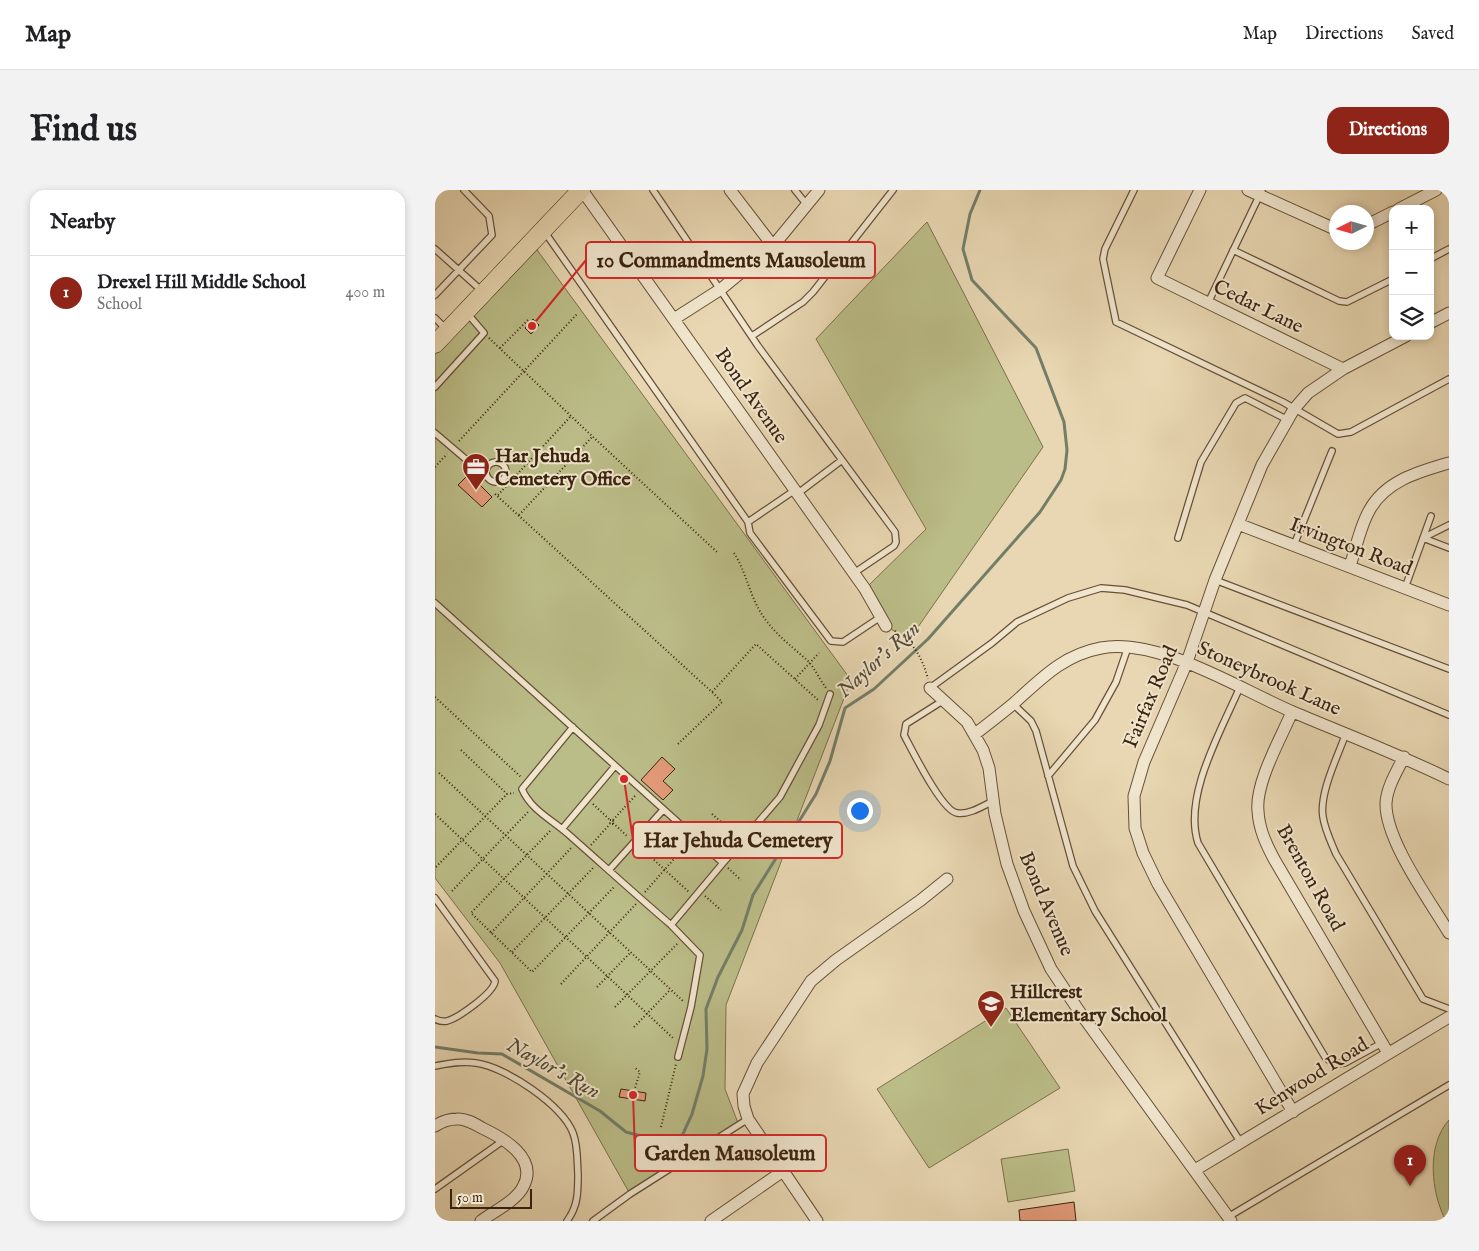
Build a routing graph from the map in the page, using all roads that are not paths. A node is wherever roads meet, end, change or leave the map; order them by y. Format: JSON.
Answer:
{"nodes":[{"id":1,"x":464,"y":190,"type":"edge"},
{"id":2,"x":582,"y":190,"type":"edge"},
{"id":3,"x":653,"y":190,"type":"edge"},
{"id":4,"x":730,"y":190,"type":"edge"},
{"id":5,"x":795,"y":190,"type":"edge"},
{"id":6,"x":819,"y":190,"type":"edge"},
{"id":7,"x":893,"y":190,"type":"edge"},
{"id":8,"x":1134,"y":190,"type":"edge"},
{"id":9,"x":1200,"y":190,"type":"edge"},
{"id":10,"x":1248,"y":190,"type":"edge"},
{"id":11,"x":1436,"y":190,"type":"edge"},
{"id":12,"x":1260,"y":193,"type":"edge"},
{"id":13,"x":807,"y":205,"type":"junction"},
{"id":14,"x":1407,"y":205,"type":"edge"},
{"id":15,"x":1389,"y":214,"type":"edge"},
{"id":16,"x":1374,"y":222,"type":"edge"},
{"id":17,"x":1329,"y":226,"type":"edge"},
{"id":18,"x":543,"y":230,"type":"junction"},
{"id":19,"x":773,"y":246,"type":"junction"},
{"id":20,"x":435,"y":249,"type":"edge"},
{"id":21,"x":1449,"y":249,"type":"edge"},
{"id":22,"x":1233,"y":250,"type":"junction"},
{"id":23,"x":1434,"y":257,"type":"edge"},
{"id":24,"x":459,"y":270,"type":"junction"},
{"id":25,"x":1389,"y":281,"type":"edge"},
{"id":26,"x":721,"y":289,"type":"junction"},
{"id":27,"x":484,"y":292,"type":"junction"},
{"id":28,"x":435,"y":295,"type":"edge"},
{"id":29,"x":1208,"y":303,"type":"junction"},
{"id":30,"x":466,"y":311,"type":"junction"},
{"id":31,"x":1449,"y":313,"type":"edge"},
{"id":32,"x":435,"y":318,"type":"edge"},
{"id":33,"x":675,"y":320,"type":"junction"},
{"id":34,"x":1434,"y":321,"type":"edge"},
{"id":35,"x":448,"y":330,"type":"junction"},
{"id":36,"x":752,"y":336,"type":"junction"},
{"id":37,"x":1397,"y":340,"type":"edge"},
{"id":38,"x":435,"y":344,"type":"edge"},
{"id":39,"x":1343,"y":369,"type":"junction"},
{"id":40,"x":1449,"y":379,"type":"edge"},
{"id":41,"x":435,"y":386,"type":"edge"},
{"id":42,"x":1294,"y":410,"type":"junction"},
{"id":43,"x":1288,"y":420,"type":"junction"},
{"id":44,"x":435,"y":433,"type":"edge"},
{"id":45,"x":1333,"y":451,"type":"dead end"},
{"id":46,"x":842,"y":460,"type":"junction"},
{"id":47,"x":1449,"y":463,"type":"edge"},
{"id":48,"x":489,"y":479,"type":"dead end"},
{"id":49,"x":796,"y":492,"type":"junction"},
{"id":50,"x":1431,"y":516,"type":"dead end"},
{"id":51,"x":749,"y":522,"type":"junction"},
{"id":52,"x":1238,"y":524,"type":"junction"},
{"id":53,"x":1449,"y":525,"type":"edge"},
{"id":54,"x":1178,"y":538,"type":"dead end"},
{"id":55,"x":1423,"y":538,"type":"junction"},
{"id":56,"x":1294,"y":545,"type":"junction"},
{"id":57,"x":1449,"y":548,"type":"edge"},
{"id":58,"x":1350,"y":566,"type":"junction"},
{"id":59,"x":854,"y":574,"type":"junction"},
{"id":60,"x":1215,"y":580,"type":"junction"},
{"id":61,"x":1405,"y":588,"type":"junction"},
{"id":62,"x":435,"y":603,"type":"edge"},
{"id":63,"x":1449,"y":606,"type":"edge"},
{"id":64,"x":1203,"y":612,"type":"junction"},
{"id":65,"x":884,"y":621,"type":"joint"},
{"id":66,"x":1128,"y":647,"type":"junction"},
{"id":67,"x":1187,"y":662,"type":"junction"},
{"id":68,"x":1449,"y":669,"type":"edge"},
{"id":69,"x":1240,"y":687,"type":"junction"},
{"id":70,"x":930,"y":688,"type":"joint"},
{"id":71,"x":830,"y":694,"type":"road end"},
{"id":72,"x":944,"y":700,"type":"junction"},
{"id":73,"x":1013,"y":704,"type":"junction"},
{"id":74,"x":1292,"y":712,"type":"junction"},
{"id":75,"x":1449,"y":715,"type":"edge"},
{"id":76,"x":573,"y":727,"type":"junction"},
{"id":77,"x":975,"y":734,"type":"junction"},
{"id":78,"x":1346,"y":734,"type":"junction"},
{"id":79,"x":1404,"y":756,"type":"junction"},
{"id":80,"x":615,"y":766,"type":"junction"},
{"id":81,"x":1048,"y":776,"type":"junction"},
{"id":82,"x":1449,"y":779,"type":"edge"},
{"id":83,"x":993,"y":801,"type":"junction"},
{"id":84,"x":663,"y":810,"type":"junction"},
{"id":85,"x":562,"y":829,"type":"junction"},
{"id":86,"x":723,"y":864,"type":"junction"},
{"id":87,"x":609,"y":870,"type":"junction"},
{"id":88,"x":947,"y":879,"type":"dead end"},
{"id":89,"x":435,"y":898,"type":"edge"},
{"id":90,"x":671,"y":925,"type":"junction"},
{"id":91,"x":1449,"y":934,"type":"edge"},
{"id":92,"x":1449,"y":1009,"type":"edge"},
{"id":93,"x":1449,"y":1018,"type":"edge"},
{"id":94,"x":435,"y":1019,"type":"edge"},
{"id":95,"x":1385,"y":1048,"type":"junction"},
{"id":96,"x":678,"y":1057,"type":"road end"},
{"id":97,"x":435,"y":1066,"type":"edge"},
{"id":98,"x":1449,"y":1086,"type":"edge"},
{"id":99,"x":1293,"y":1112,"type":"junction"},
{"id":100,"x":748,"y":1120,"type":"junction"},
{"id":101,"x":435,"y":1126,"type":"edge"},
{"id":102,"x":504,"y":1140,"type":"junction"},
{"id":103,"x":1241,"y":1142,"type":"junction"},
{"id":104,"x":1195,"y":1170,"type":"junction"},
{"id":105,"x":783,"y":1171,"type":"junction"},
{"id":106,"x":435,"y":1189,"type":"edge"},
{"id":107,"x":1230,"y":1219,"type":"edge"},
{"id":108,"x":481,"y":1221,"type":"edge"},
{"id":109,"x":567,"y":1221,"type":"edge"},
{"id":110,"x":593,"y":1221,"type":"edge"},
{"id":111,"x":711,"y":1221,"type":"edge"},
{"id":112,"x":816,"y":1221,"type":"edge"}],
"edges":[{"from":1,"to":24,"type":"lane"},
{"from":2,"to":18,"type":"main road"},
{"from":2,"to":33,"type":"street","name":"Bond Avenue"},
{"from":3,"to":26,"type":"lane"},
{"from":4,"to":19,"type":"street"},
{"from":5,"to":13,"type":"lane"},
{"from":6,"to":13,"type":"street"},
{"from":7,"to":36,"type":"lane"},
{"from":8,"to":42,"type":"lane"},
{"from":9,"to":29,"type":"street","name":"Cedar Lane"},
{"from":10,"to":12,"type":"street"},
{"from":11,"to":14,"type":"street"},
{"from":12,"to":17,"type":"street"},
{"from":12,"to":22,"type":"lane"},
{"from":13,"to":19,"type":"street"},
{"from":15,"to":16,"type":"street"},
{"from":18,"to":27,"type":"main road"},
{"from":18,"to":51,"type":"lane"},
{"from":19,"to":26,"type":"street"},
{"from":20,"to":24,"type":"lane"},
{"from":21,"to":23,"type":"lane"},
{"from":22,"to":25,"type":"lane"},
{"from":22,"to":29,"type":"lane"},
{"from":24,"to":27,"type":"lane"},
{"from":24,"to":28,"type":"lane"},
{"from":26,"to":33,"type":"street"},
{"from":26,"to":36,"type":"lane"},
{"from":27,"to":30,"type":"main road"},
{"from":29,"to":39,"type":"street","name":"Cedar Lane"},
{"from":30,"to":35,"type":"main road"},
{"from":30,"to":41,"type":"lane"},
{"from":31,"to":34,"type":"street"},
{"from":32,"to":35,"type":"lane"},
{"from":33,"to":49,"type":"street","name":"Bond Avenue"},
{"from":35,"to":38,"type":"main road"},
{"from":36,"to":46,"type":"lane"},
{"from":37,"to":39,"type":"street","name":"Fairfax Road"},
{"from":39,"to":42,"type":"street","name":"Fairfax Road"},
{"from":40,"to":42,"type":"lane"},
{"from":42,"to":43,"type":"street","name":"Fairfax Road"},
{"from":43,"to":52,"type":"street","name":"Fairfax Road"},
{"from":43,"to":54,"type":"lane"},
{"from":44,"to":48,"type":"lane"},
{"from":45,"to":56,"type":"lane"},
{"from":46,"to":49,"type":"lane"},
{"from":46,"to":59,"type":"lane"},
{"from":47,"to":58,"type":"street"},
{"from":49,"to":51,"type":"lane"},
{"from":49,"to":59,"type":"street","name":"Bond Avenue"},
{"from":50,"to":55,"type":"lane"},
{"from":51,"to":65,"type":"lane"},
{"from":52,"to":56,"type":"street","name":"Irvington Road"},
{"from":52,"to":60,"type":"street","name":"Fairfax Road"},
{"from":53,"to":55,"type":"lane"},
{"from":55,"to":57,"type":"lane"},
{"from":55,"to":61,"type":"lane"},
{"from":56,"to":58,"type":"street","name":"Irvington Road"},
{"from":58,"to":61,"type":"street","name":"Irvington Road"},
{"from":59,"to":65,"type":"street","name":"Bond Avenue"},
{"from":60,"to":64,"type":"street","name":"Fairfax Road"},
{"from":60,"to":68,"type":"lane"},
{"from":61,"to":63,"type":"street","name":"Irvington Road"},
{"from":62,"to":76,"type":"lane"},
{"from":64,"to":67,"type":"street","name":"Fairfax Road"},
{"from":64,"to":70,"type":"lane"},
{"from":64,"to":75,"type":"lane"},
{"from":66,"to":67,"type":"street","name":"Stoneybrook Lane"},
{"from":66,"to":73,"type":"street","name":"Stoneybrook Lane"},
{"from":66,"to":81,"type":"lane"},
{"from":67,"to":69,"type":"street","name":"Stoneybrook Lane"},
{"from":67,"to":99,"type":"street","name":"Fairfax Road"},
{"from":69,"to":74,"type":"street","name":"Stoneybrook Lane"},
{"from":69,"to":95,"type":"lane"},
{"from":70,"to":72,"type":"street","name":"Bond Avenue"},
{"from":71,"to":86,"type":"lane"},
{"from":72,"to":77,"type":"street","name":"Bond Avenue"},
{"from":72,"to":83,"type":"lane"},
{"from":73,"to":77,"type":"street","name":"Stoneybrook Lane"},
{"from":73,"to":81,"type":"lane"},
{"from":74,"to":78,"type":"street","name":"Stoneybrook Lane"},
{"from":74,"to":95,"type":"street","name":"Brenton Road"},
{"from":76,"to":80,"type":"lane"},
{"from":76,"to":85,"type":"lane"},
{"from":77,"to":83,"type":"street","name":"Bond Avenue"},
{"from":78,"to":79,"type":"street","name":"Stoneybrook Lane"},
{"from":78,"to":92,"type":"lane"},
{"from":79,"to":82,"type":"street","name":"Stoneybrook Lane"},
{"from":79,"to":91,"type":"street"},
{"from":80,"to":84,"type":"lane"},
{"from":80,"to":85,"type":"lane"},
{"from":81,"to":103,"type":"lane"},
{"from":83,"to":104,"type":"street","name":"Bond Avenue"},
{"from":84,"to":86,"type":"lane"},
{"from":84,"to":87,"type":"lane"},
{"from":85,"to":87,"type":"lane"},
{"from":86,"to":90,"type":"lane"},
{"from":87,"to":90,"type":"lane"},
{"from":88,"to":100,"type":"street"},
{"from":89,"to":94,"type":"lane"},
{"from":90,"to":96,"type":"lane"},
{"from":93,"to":95,"type":"street","name":"Kenwood Road"},
{"from":95,"to":99,"type":"street","name":"Kenwood Road"},
{"from":97,"to":109,"type":"lane"},
{"from":98,"to":107,"type":"lane"},
{"from":99,"to":103,"type":"street","name":"Kenwood Road"},
{"from":100,"to":105,"type":"street"},
{"from":100,"to":110,"type":"lane"},
{"from":101,"to":102,"type":"street"},
{"from":102,"to":106,"type":"lane"},
{"from":102,"to":108,"type":"street"},
{"from":103,"to":104,"type":"street","name":"Kenwood Road"},
{"from":104,"to":107,"type":"street","name":"Bond Avenue"},
{"from":105,"to":111,"type":"street"},
{"from":105,"to":112,"type":"street"}]}
